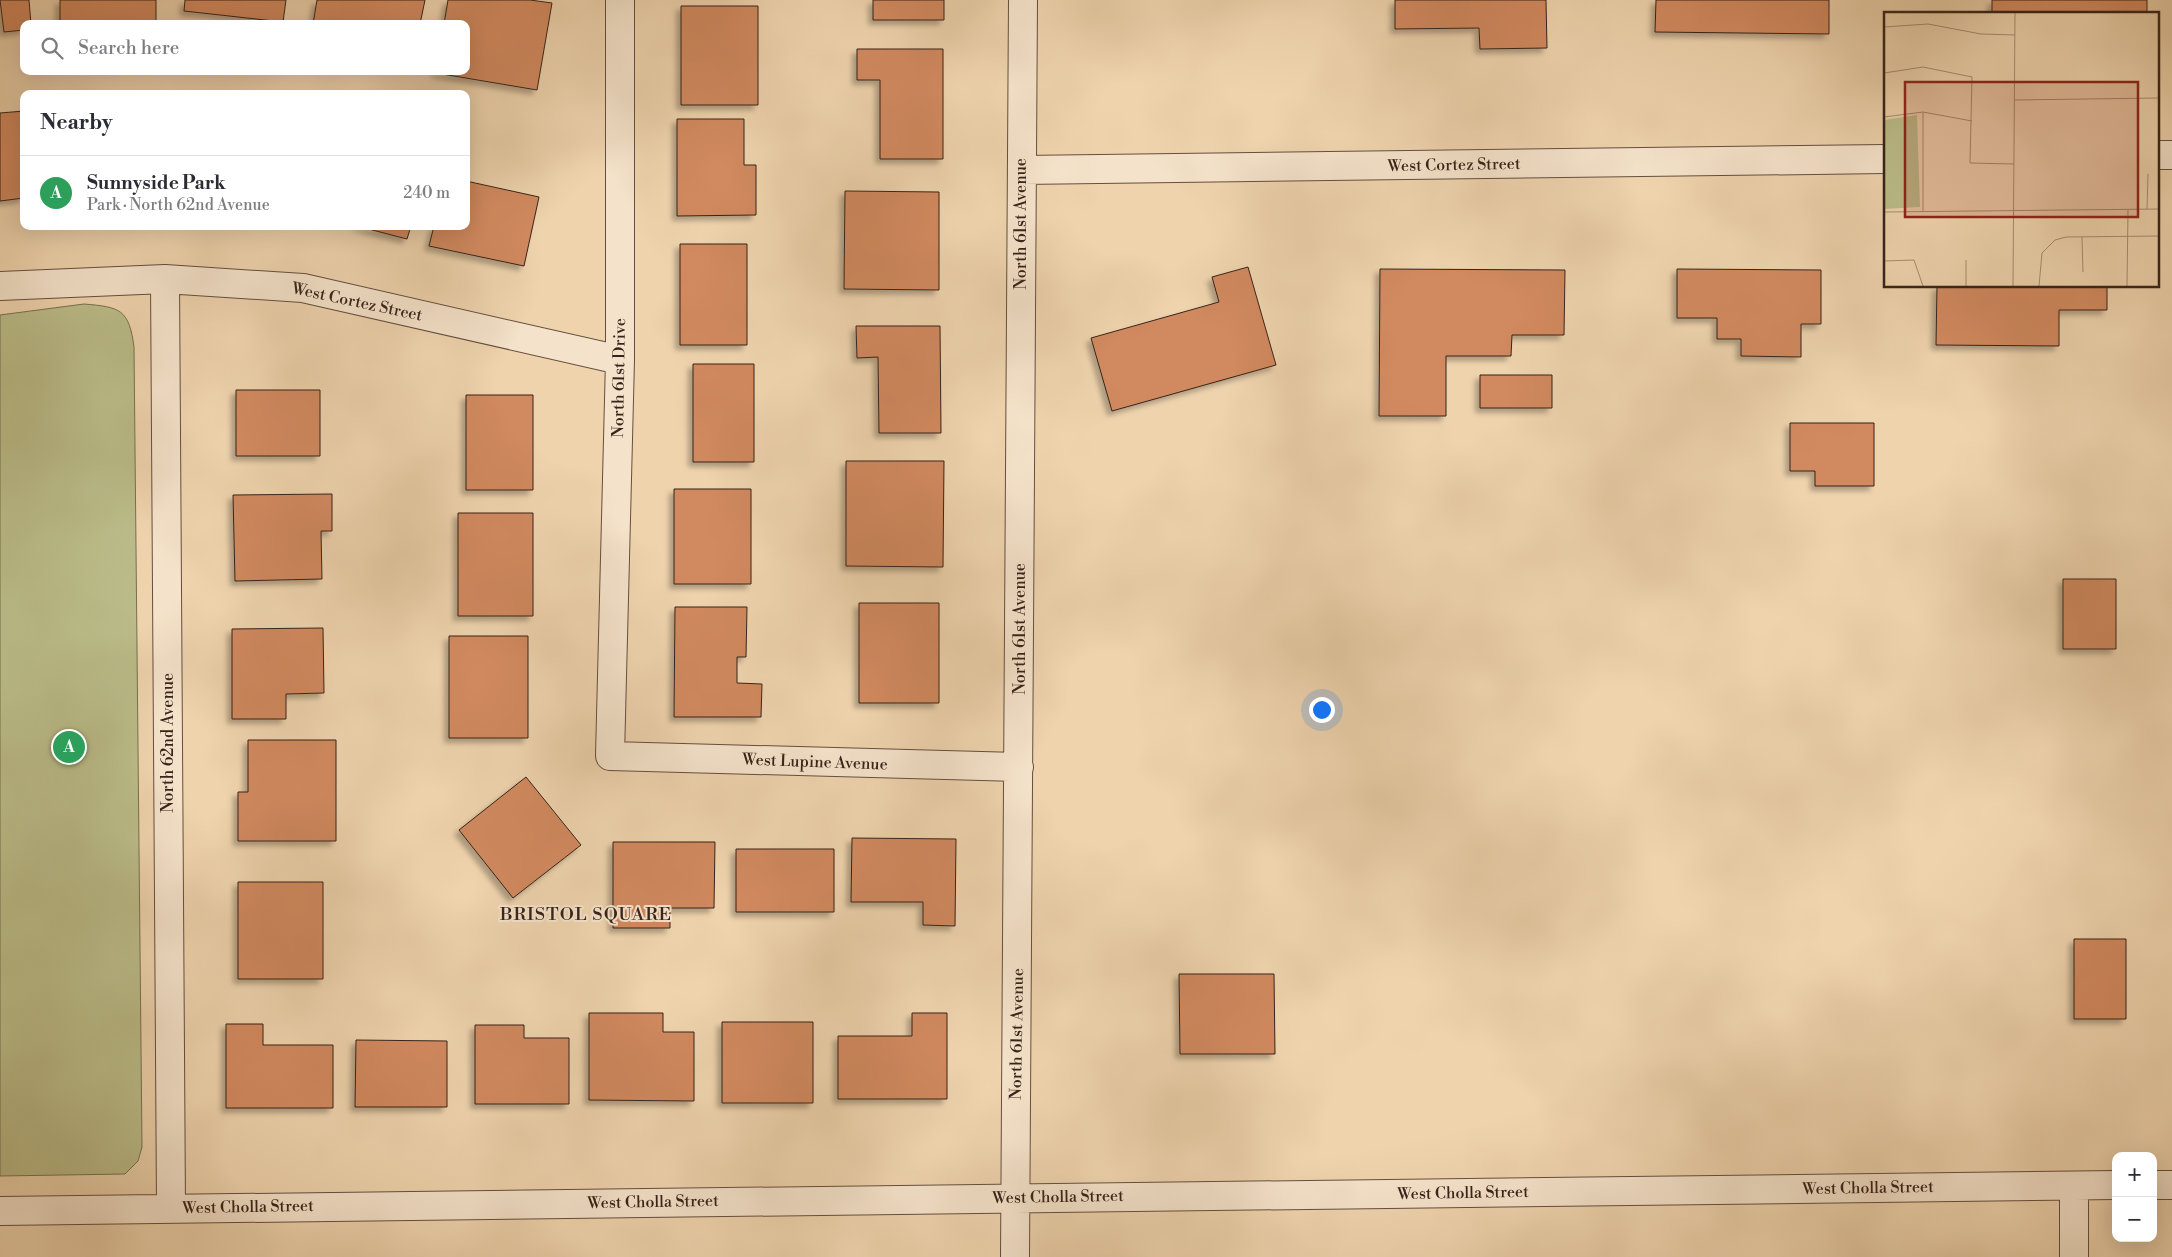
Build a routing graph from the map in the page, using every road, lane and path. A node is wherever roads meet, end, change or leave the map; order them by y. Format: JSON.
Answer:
{"nodes":[{"id":1,"x":620,"y":0,"type":"edge"},
{"id":2,"x":1023,"y":0,"type":"edge"},
{"id":3,"x":1884,"y":159,"type":"edge"},
{"id":4,"x":1022,"y":170,"type":"junction"},
{"id":5,"x":164,"y":279,"type":"junction"},
{"id":6,"x":0,"y":286,"type":"edge"},
{"id":7,"x":620,"y":360,"type":"junction"},
{"id":8,"x":610,"y":756,"type":"joint"},
{"id":9,"x":1019,"y":768,"type":"junction"},
{"id":10,"x":2112,"y":1185,"type":"edge"},
{"id":11,"x":2157,"y":1185,"type":"edge"},
{"id":12,"x":2172,"y":1185,"type":"edge"},
{"id":13,"x":2074,"y":1186,"type":"junction"},
{"id":14,"x":1016,"y":1198,"type":"junction"},
{"id":15,"x":171,"y":1208,"type":"junction"},
{"id":16,"x":0,"y":1211,"type":"edge"},
{"id":17,"x":1015,"y":1257,"type":"edge"},
{"id":18,"x":2074,"y":1257,"type":"edge"}],
"edges":[{"from":1,"to":7,"type":"street","name":"North 61st Drive"},
{"from":2,"to":4,"type":"street","name":"North 61st Avenue"},
{"from":3,"to":4,"type":"street","name":"West Cortez Street"},
{"from":4,"to":9,"type":"street","name":"North 61st Avenue"},
{"from":5,"to":6,"type":"street","name":"West Cortez Street"},
{"from":5,"to":7,"type":"street","name":"West Cortez Street"},
{"from":5,"to":15,"type":"street","name":"North 62nd Avenue"},
{"from":7,"to":8,"type":"street","name":"North 61st Drive"},
{"from":8,"to":9,"type":"street","name":"West Lupine Avenue"},
{"from":9,"to":14,"type":"street","name":"North 61st Avenue"},
{"from":10,"to":13,"type":"street","name":"West Cholla Street"},
{"from":11,"to":12,"type":"street"},
{"from":13,"to":14,"type":"street","name":"West Cholla Street"},
{"from":13,"to":18,"type":"street"},
{"from":14,"to":15,"type":"street","name":"West Cholla Street"},
{"from":14,"to":17,"type":"street","name":"North 61st Avenue"},
{"from":15,"to":16,"type":"street","name":"West Cholla Street"}]}
